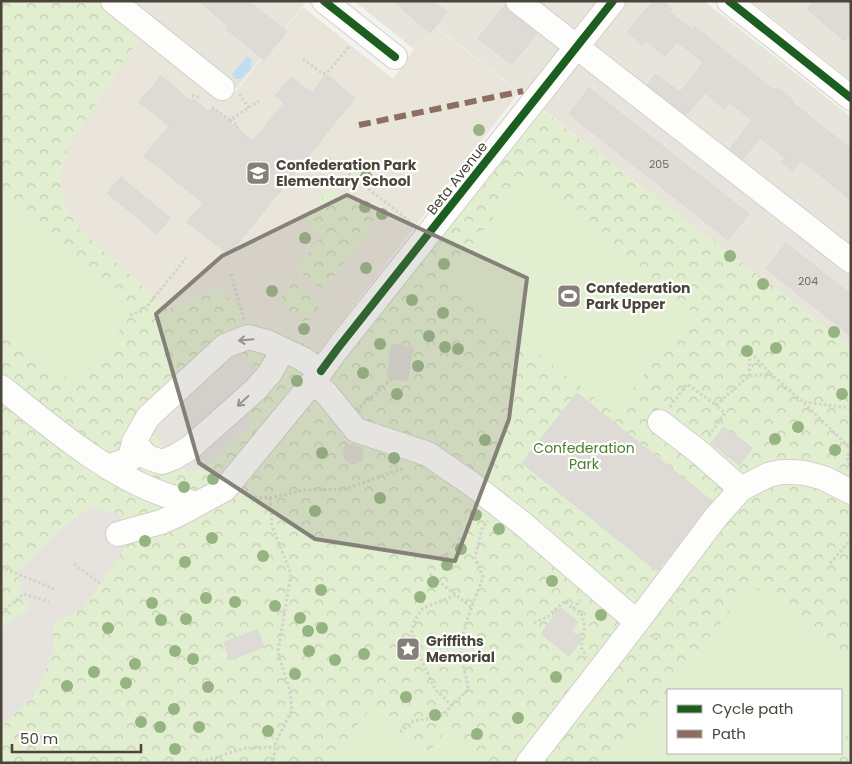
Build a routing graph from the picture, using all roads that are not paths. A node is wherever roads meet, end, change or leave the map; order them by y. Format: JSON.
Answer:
{"nodes":[{"id":1,"x":113,"y":1,"type":"edge"},
{"id":2,"x":324,"y":1,"type":"edge"},
{"id":3,"x":518,"y":1,"type":"edge"},
{"id":4,"x":613,"y":1,"type":"edge"},
{"id":5,"x":729,"y":1,"type":"edge"},
{"id":6,"x":576,"y":48,"type":"junction"},
{"id":7,"x":395,"y":57,"type":"dead end"},
{"id":8,"x":222,"y":88,"type":"dead end"},
{"id":9,"x":851,"y":98,"type":"edge"},
{"id":10,"x":851,"y":261,"type":"edge"},
{"id":11,"x":283,"y":350,"type":"junction"},
{"id":12,"x":317,"y":377,"type":"junction"},
{"id":13,"x":1,"y":387,"type":"edge"},
{"id":14,"x":660,"y":422,"type":"road end"},
{"id":15,"x":134,"y":442,"type":"junction"},
{"id":16,"x":108,"y":468,"type":"junction"},
{"id":17,"x":741,"y":489,"type":"junction"},
{"id":18,"x":851,"y":492,"type":"edge"},
{"id":19,"x":197,"y":504,"type":"junction"},
{"id":20,"x":118,"y":534,"type":"dead end"},
{"id":21,"x":637,"y":622,"type":"junction"},
{"id":22,"x":528,"y":763,"type":"edge"}],
"edges":[{"from":1,"to":8,"type":"street"},
{"from":2,"to":7,"type":"street"},
{"from":3,"to":6,"type":"street"},
{"from":4,"to":6,"type":"street","name":"Beta Avenue"},
{"from":5,"to":9,"type":"street"},
{"from":6,"to":10,"type":"street"},
{"from":6,"to":12,"type":"street","name":"Beta Avenue"},
{"from":11,"to":12,"type":"street"},
{"from":11,"to":15,"type":"street","one_way":true},
{"from":11,"to":15,"type":"street","one_way":true},
{"from":12,"to":19,"type":"street","name":"Beta Avenue"},
{"from":12,"to":21,"type":"street"},
{"from":13,"to":16,"type":"street"},
{"from":14,"to":17,"type":"street"},
{"from":15,"to":16,"type":"street"},
{"from":16,"to":19,"type":"street"},
{"from":17,"to":18,"type":"street"},
{"from":17,"to":21,"type":"street"},
{"from":19,"to":20,"type":"street","name":"Beta Avenue"},
{"from":21,"to":22,"type":"street"}]}
